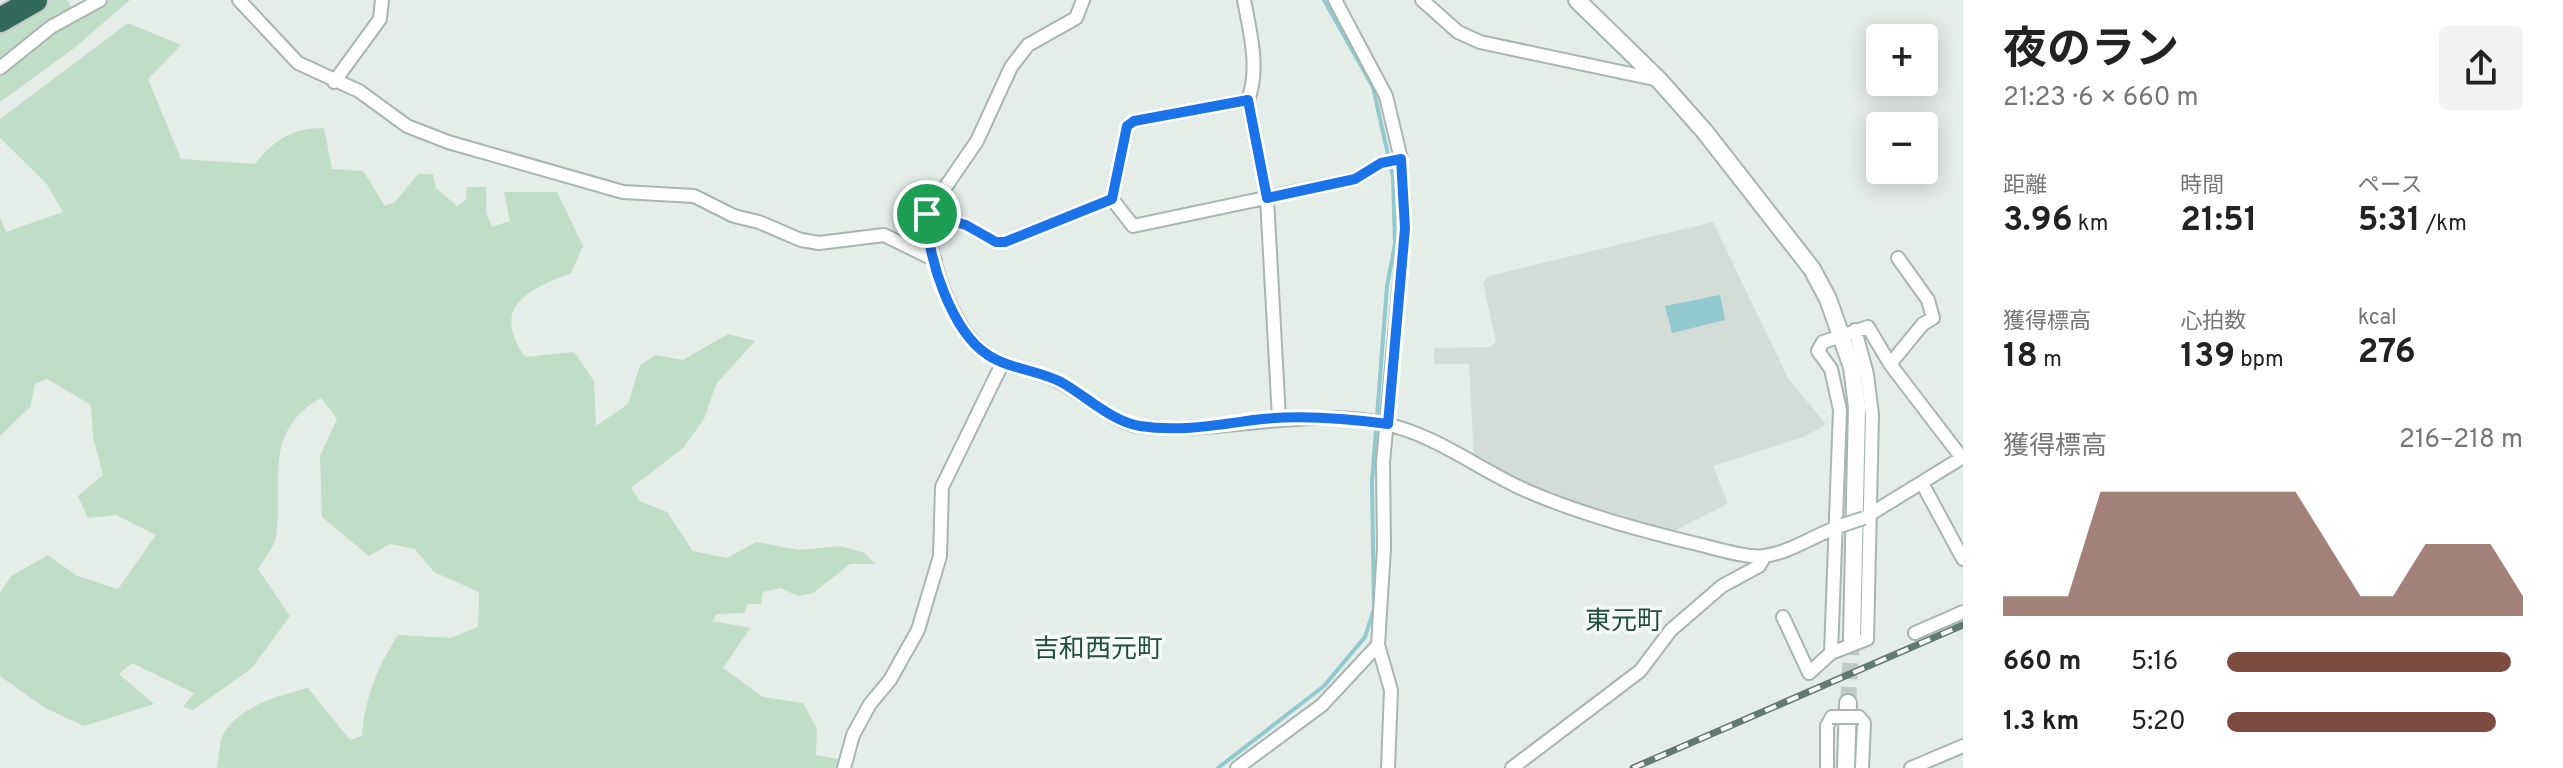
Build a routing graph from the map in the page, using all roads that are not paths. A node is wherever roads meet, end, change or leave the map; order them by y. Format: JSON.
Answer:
{"nodes":[{"id":1,"x":35,"y":0,"type":"edge"},
{"id":2,"x":100,"y":0,"type":"edge"},
{"id":3,"x":239,"y":0,"type":"edge"},
{"id":4,"x":382,"y":0,"type":"edge"},
{"id":5,"x":1083,"y":0,"type":"edge"},
{"id":6,"x":1244,"y":0,"type":"edge"},
{"id":7,"x":1335,"y":0,"type":"edge"},
{"id":8,"x":1422,"y":0,"type":"edge"},
{"id":9,"x":1577,"y":0,"type":"edge"},
{"id":10,"x":81,"y":5,"type":"edge"},
{"id":11,"x":0,"y":20,"type":"edge"},
{"id":12,"x":0,"y":68,"type":"edge"},
{"id":13,"x":1659,"y":80,"type":"junction"},
{"id":14,"x":334,"y":82,"type":"junction"},
{"id":15,"x":1248,"y":100,"type":"junction"},
{"id":16,"x":1401,"y":159,"type":"junction"},
{"id":17,"x":1267,"y":198,"type":"junction"},
{"id":18,"x":1112,"y":199,"type":"junction"},
{"id":19,"x":927,"y":214,"type":"junction"},
{"id":20,"x":1898,"y":258,"type":"dead end"},
{"id":21,"x":935,"y":260,"type":"junction"},
{"id":22,"x":1849,"y":333,"type":"junction"},
{"id":23,"x":1003,"y":362,"type":"junction"},
{"id":24,"x":1890,"y":364,"type":"junction"},
{"id":25,"x":1279,"y":419,"type":"junction"},
{"id":26,"x":1388,"y":424,"type":"junction"},
{"id":27,"x":1962,"y":458,"type":"edge"},
{"id":28,"x":1923,"y":485,"type":"junction"},
{"id":29,"x":1866,"y":517,"type":"junction"},
{"id":30,"x":1840,"y":526,"type":"junction"},
{"id":31,"x":1764,"y":557,"type":"junction"},
{"id":32,"x":1963,"y":559,"type":"edge"},
{"id":33,"x":1963,"y":612,"type":"edge"},
{"id":34,"x":1783,"y":617,"type":"dead end"},
{"id":35,"x":1915,"y":633,"type":"dead end"},
{"id":36,"x":1852,"y":639,"type":"tunnel mouth"},
{"id":37,"x":1378,"y":645,"type":"junction"},
{"id":38,"x":1831,"y":653,"type":"junction"},
{"id":39,"x":1848,"y":703,"type":"tunnel mouth"},
{"id":40,"x":1963,"y":746,"type":"edge"},
{"id":41,"x":844,"y":768,"type":"edge"},
{"id":42,"x":1237,"y":768,"type":"edge"},
{"id":43,"x":1388,"y":768,"type":"edge"},
{"id":44,"x":1512,"y":768,"type":"edge"},
{"id":45,"x":1827,"y":768,"type":"edge"},
{"id":46,"x":1846,"y":768,"type":"edge"},
{"id":47,"x":1862,"y":768,"type":"edge"},
{"id":48,"x":1911,"y":768,"type":"edge"}],
"edges":[{"from":1,"to":11,"type":"highway"},
{"from":2,"to":10,"type":"street"},
{"from":3,"to":14,"type":"street"},
{"from":4,"to":14,"type":"street"},
{"from":5,"to":19,"type":"street"},
{"from":6,"to":15,"type":"street"},
{"from":7,"to":16,"type":"street"},
{"from":8,"to":13,"type":"street"},
{"from":9,"to":13,"type":"street"},
{"from":10,"to":12,"type":"street"},
{"from":13,"to":22,"type":"street"},
{"from":14,"to":21,"type":"street"},
{"from":15,"to":17,"type":"street"},
{"from":15,"to":18,"type":"street"},
{"from":16,"to":17,"type":"street"},
{"from":16,"to":26,"type":"street"},
{"from":17,"to":18,"type":"street"},
{"from":17,"to":25,"type":"street"},
{"from":18,"to":19,"type":"street"},
{"from":19,"to":21,"type":"street"},
{"from":20,"to":24,"type":"street"},
{"from":21,"to":23,"type":"street"},
{"from":22,"to":24,"type":"street"},
{"from":22,"to":29,"type":"street"},
{"from":22,"to":30,"type":"street"},
{"from":22,"to":36,"type":"street"},
{"from":23,"to":25,"type":"street"},
{"from":23,"to":41,"type":"street"},
{"from":24,"to":27,"type":"street"},
{"from":25,"to":26,"type":"street"},
{"from":26,"to":31,"type":"street"},
{"from":26,"to":37,"type":"street"},
{"from":27,"to":28,"type":"street"},
{"from":28,"to":29,"type":"street"},
{"from":28,"to":32,"type":"street"},
{"from":29,"to":30,"type":"street","bridge":true},
{"from":29,"to":38,"type":"street"},
{"from":30,"to":31,"type":"street"},
{"from":30,"to":38,"type":"street"},
{"from":31,"to":44,"type":"street"},
{"from":33,"to":35,"type":"street"},
{"from":34,"to":38,"type":"street"},
{"from":37,"to":42,"type":"street"},
{"from":37,"to":43,"type":"street"},
{"from":39,"to":46,"type":"street"},
{"from":40,"to":48,"type":"street"},
{"from":45,"to":47,"type":"street","bridge":true}]}
